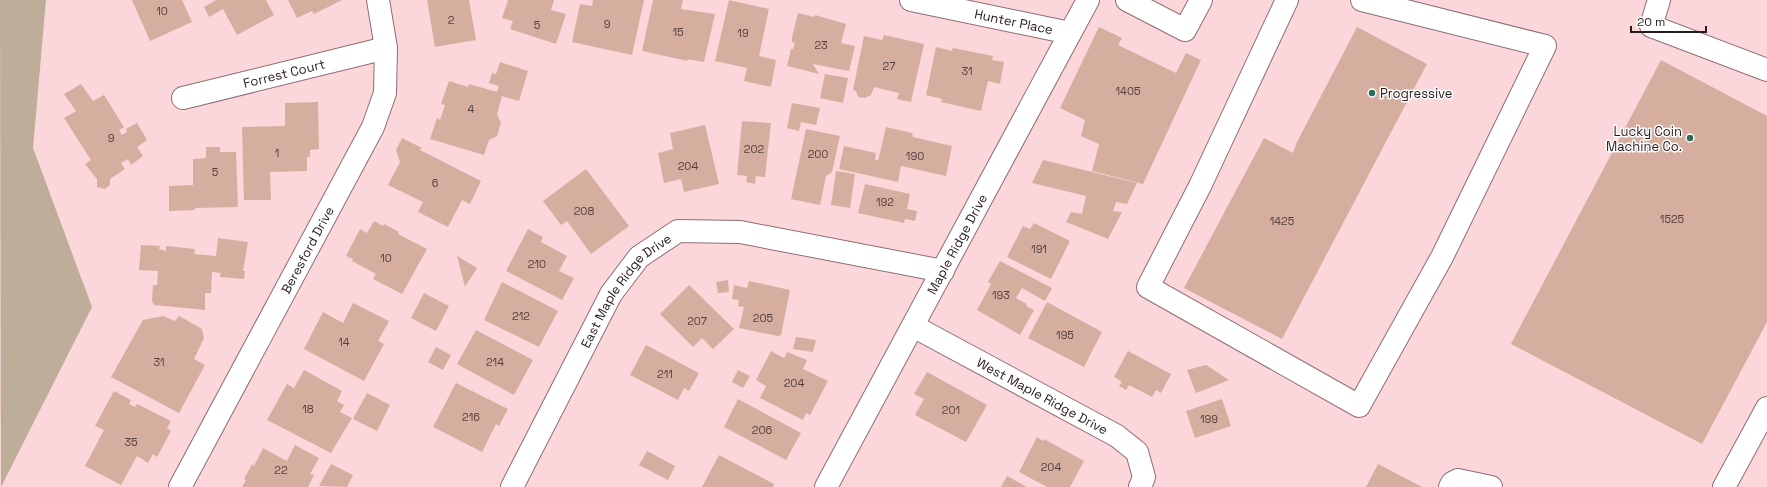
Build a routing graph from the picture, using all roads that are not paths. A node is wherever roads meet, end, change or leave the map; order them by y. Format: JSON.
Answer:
{"nodes":[{"id":1,"x":378,"y":0,"type":"edge"},
{"id":2,"x":911,"y":0,"type":"edge"},
{"id":3,"x":1088,"y":0,"type":"edge"},
{"id":4,"x":1127,"y":0,"type":"edge"},
{"id":5,"x":1201,"y":0,"type":"edge"},
{"id":6,"x":1287,"y":0,"type":"edge"},
{"id":7,"x":1362,"y":0,"type":"edge"},
{"id":8,"x":1659,"y":0,"type":"edge"},
{"id":9,"x":1070,"y":33,"type":"junction"},
{"id":10,"x":386,"y":48,"type":"junction"},
{"id":11,"x":1767,"y":70,"type":"edge"},
{"id":12,"x":183,"y":98,"type":"dead end"},
{"id":13,"x":942,"y":271,"type":"junction"},
{"id":14,"x":913,"y":326,"type":"junction"},
{"id":15,"x":1767,"y":408,"type":"edge"},
{"id":16,"x":180,"y":487,"type":"edge"},
{"id":17,"x":512,"y":487,"type":"edge"},
{"id":18,"x":826,"y":487,"type":"edge"},
{"id":19,"x":1140,"y":487,"type":"edge"},
{"id":20,"x":1450,"y":487,"type":"edge"},
{"id":21,"x":1491,"y":487,"type":"edge"},
{"id":22,"x":1724,"y":487,"type":"edge"}],
"edges":[{"from":1,"to":10,"type":"street","name":"Beresford Drive"},
{"from":2,"to":9,"type":"street","name":"Hunter Place"},
{"from":3,"to":9,"type":"street","name":"Maple Ridge Drive"},
{"from":4,"to":5,"type":"street"},
{"from":6,"to":7,"type":"street"},
{"from":8,"to":11,"type":"street"},
{"from":9,"to":13,"type":"street","name":"Maple Ridge Drive"},
{"from":10,"to":12,"type":"street","name":"Forrest Court"},
{"from":10,"to":16,"type":"street","name":"Beresford Drive"},
{"from":13,"to":14,"type":"street","name":"Maple Ridge Drive"},
{"from":13,"to":17,"type":"street","name":"East Maple Ridge Drive"},
{"from":14,"to":18,"type":"street","name":"Maple Ridge Drive"},
{"from":14,"to":19,"type":"street","name":"West Maple Ridge Drive"},
{"from":15,"to":22,"type":"street"},
{"from":20,"to":21,"type":"street"}]}
